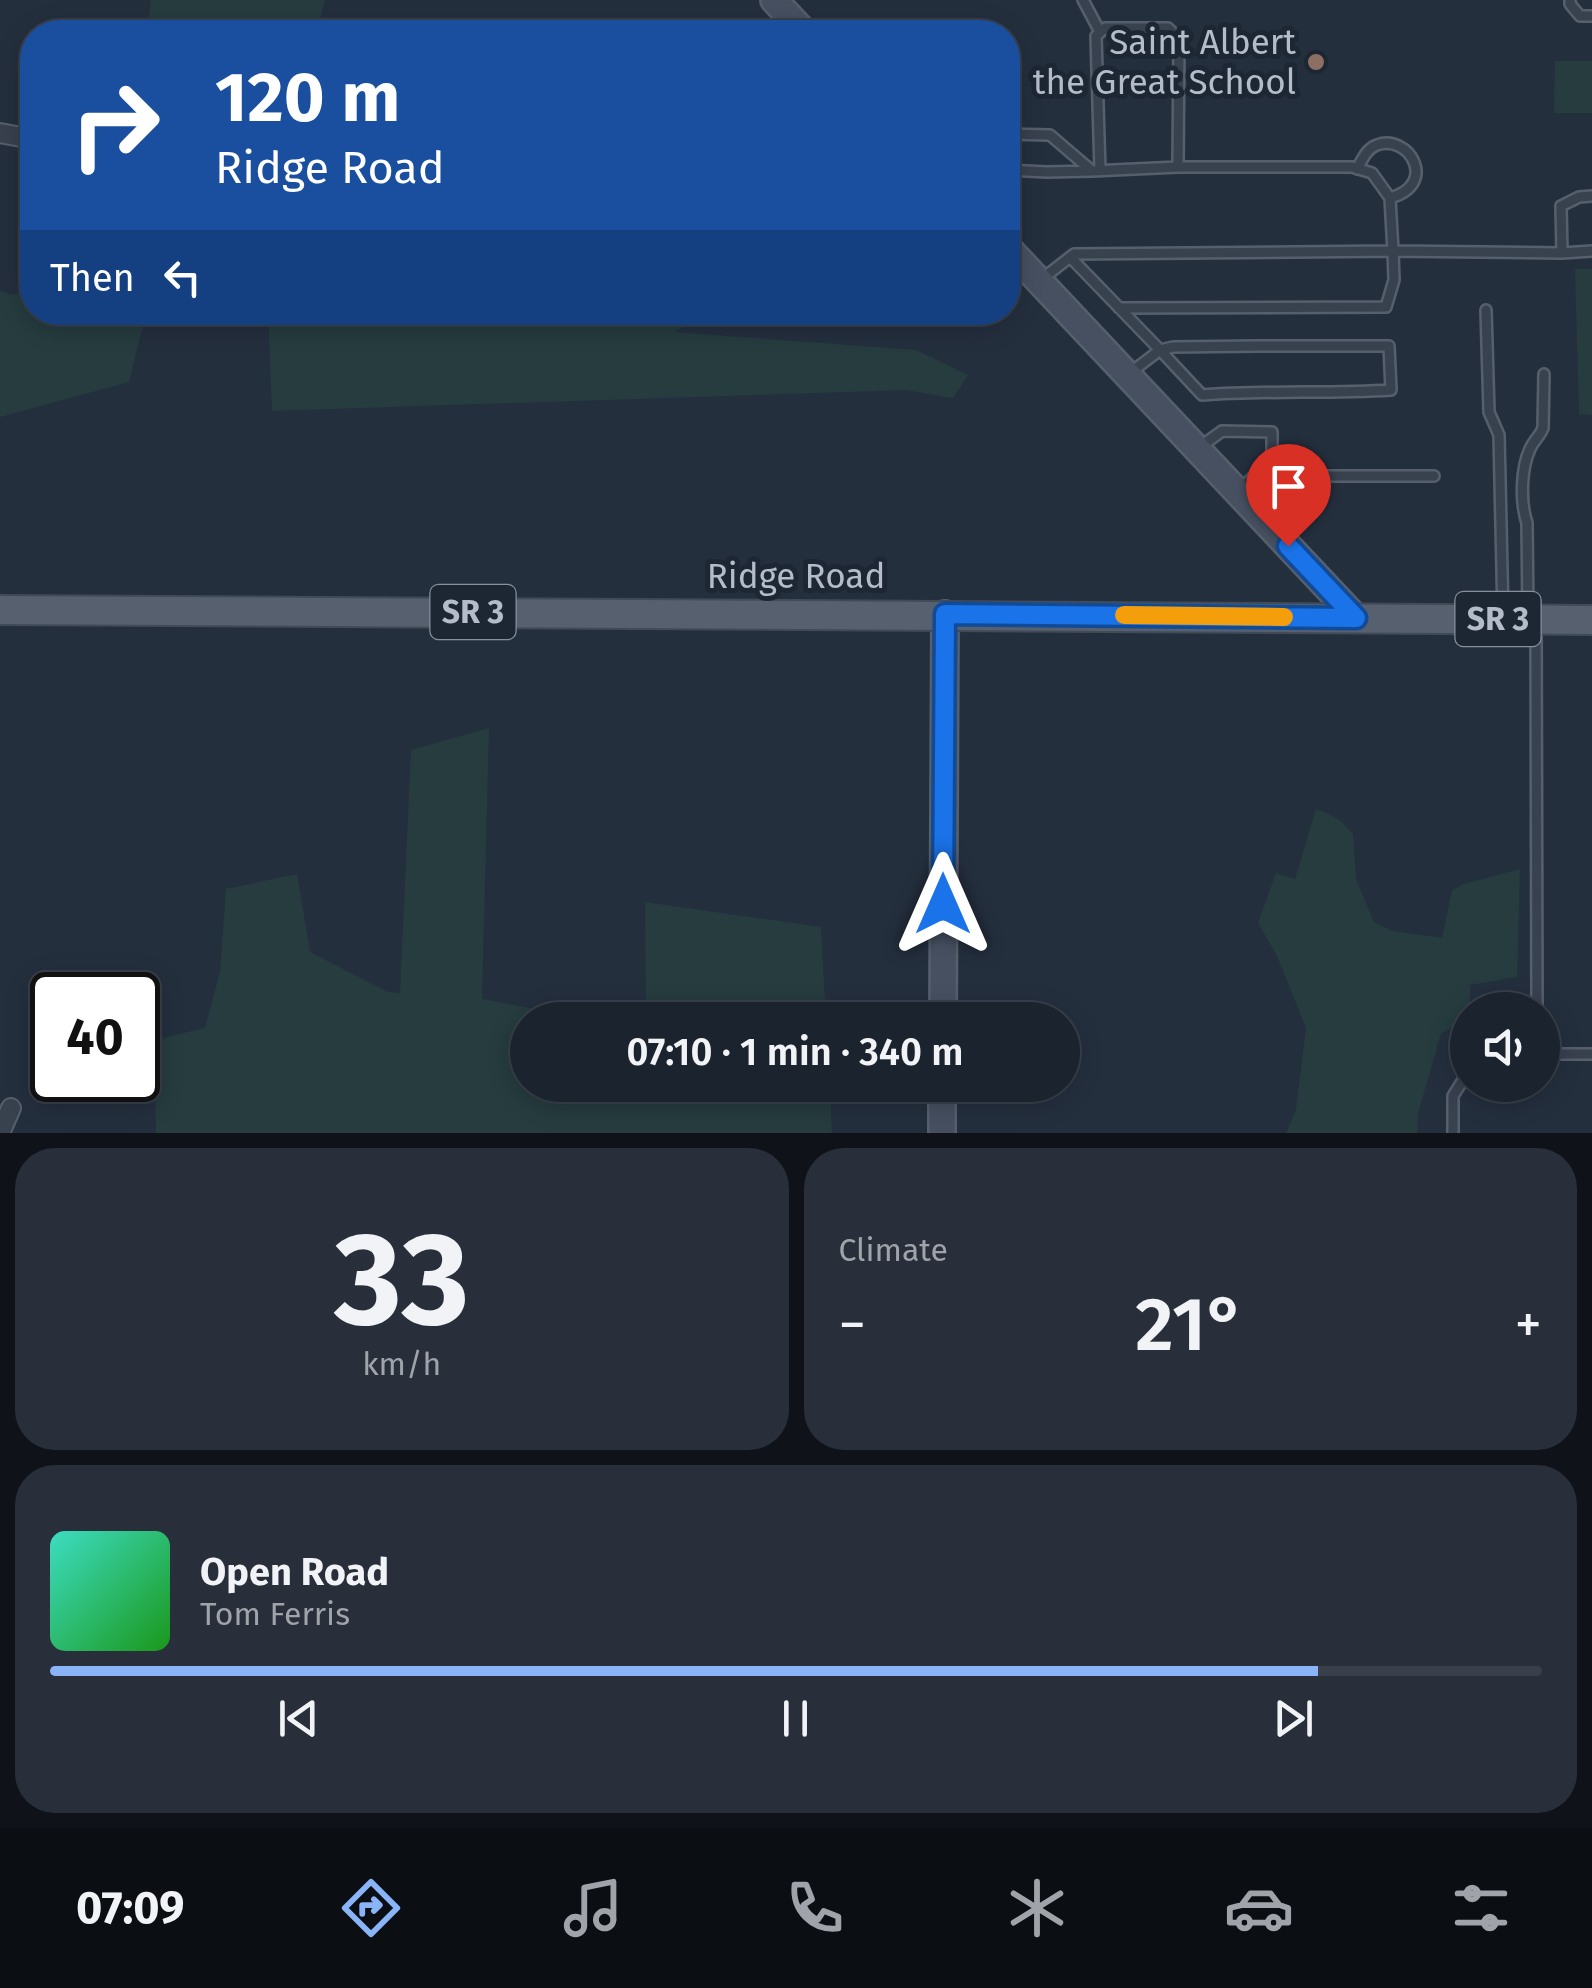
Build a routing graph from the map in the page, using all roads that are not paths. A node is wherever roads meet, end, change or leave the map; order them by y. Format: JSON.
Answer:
{"nodes":[{"id":1,"x":774,"y":0,"type":"edge"},
{"id":2,"x":1083,"y":0,"type":"edge"},
{"id":3,"x":1570,"y":0,"type":"edge"},
{"id":4,"x":1592,"y":16,"type":"edge"},
{"id":5,"x":793,"y":20,"type":"edge"},
{"id":6,"x":1100,"y":32,"type":"junction"},
{"id":7,"x":1020,"y":134,"type":"edge"},
{"id":8,"x":1178,"y":167,"type":"junction"},
{"id":9,"x":1357,"y":169,"type":"junction"},
{"id":10,"x":1020,"y":171,"type":"edge"},
{"id":11,"x":1096,"y":171,"type":"junction"},
{"id":12,"x":1592,"y":196,"type":"edge"},
{"id":13,"x":1390,"y":198,"type":"junction"},
{"id":14,"x":1392,"y":251,"type":"junction"},
{"id":15,"x":1592,"y":251,"type":"edge"},
{"id":16,"x":1562,"y":253,"type":"junction"},
{"id":17,"x":1070,"y":257,"type":"junction"},
{"id":18,"x":1020,"y":261,"type":"edge"},
{"id":19,"x":1040,"y":282,"type":"junction"},
{"id":20,"x":1119,"y":308,"type":"junction"},
{"id":21,"x":1486,"y":310,"type":"dead end"},
{"id":22,"x":1160,"y":350,"type":"junction"},
{"id":23,"x":1544,"y":374,"type":"dead end"},
{"id":24,"x":1127,"y":375,"type":"junction"},
{"id":25,"x":1198,"y":449,"type":"junction"},
{"id":26,"x":1272,"y":476,"type":"junction"},
{"id":27,"x":1434,"y":476,"type":"dead end"},
{"id":28,"x":1238,"y":492,"type":"junction"},
{"id":29,"x":0,"y":610,"type":"edge"},
{"id":30,"x":945,"y":614,"type":"junction"},
{"id":31,"x":1356,"y":618,"type":"junction"},
{"id":32,"x":1522,"y":619,"type":"junction"},
{"id":33,"x":1592,"y":620,"type":"edge"},
{"id":34,"x":1535,"y":992,"type":"edge"},
{"id":35,"x":942,"y":1002,"type":"edge"},
{"id":36,"x":1560,"y":1054,"type":"edge"},
{"id":37,"x":1592,"y":1054,"type":"edge"},
{"id":38,"x":942,"y":1102,"type":"edge"},
{"id":39,"x":1453,"y":1102,"type":"edge"},
{"id":40,"x":12,"y":1108,"type":"dead end"},
{"id":41,"x":0,"y":1133,"type":"edge"},
{"id":42,"x":942,"y":1133,"type":"edge"},
{"id":43,"x":1453,"y":1133,"type":"edge"}],
"edges":[{"from":1,"to":5,"type":"street"},
{"from":2,"to":6,"type":"lane"},
{"from":3,"to":4,"type":"lane"},
{"from":6,"to":8,"type":"lane"},
{"from":6,"to":11,"type":"lane"},
{"from":7,"to":11,"type":"lane"},
{"from":8,"to":9,"type":"lane"},
{"from":8,"to":11,"type":"lane"},
{"from":9,"to":13,"type":"lane"},
{"from":9,"to":13,"type":"lane"},
{"from":10,"to":11,"type":"lane"},
{"from":12,"to":16,"type":"lane"},
{"from":13,"to":14,"type":"lane"},
{"from":14,"to":16,"type":"lane"},
{"from":14,"to":17,"type":"lane"},
{"from":14,"to":20,"type":"lane"},
{"from":15,"to":16,"type":"lane"},
{"from":17,"to":19,"type":"lane"},
{"from":17,"to":20,"type":"lane"},
{"from":18,"to":19,"type":"street"},
{"from":19,"to":24,"type":"street"},
{"from":20,"to":22,"type":"lane"},
{"from":21,"to":32,"type":"lane"},
{"from":22,"to":22,"type":"lane"},
{"from":22,"to":24,"type":"lane"},
{"from":23,"to":32,"type":"lane"},
{"from":24,"to":25,"type":"street"},
{"from":25,"to":26,"type":"lane"},
{"from":25,"to":28,"type":"street"},
{"from":26,"to":27,"type":"lane"},
{"from":26,"to":28,"type":"lane"},
{"from":28,"to":31,"type":"street"},
{"from":29,"to":30,"type":"main road","name":"Ridge Road","number":"SR 3"},
{"from":30,"to":31,"type":"main road","name":"Ridge Road","number":"SR 3"},
{"from":30,"to":35,"type":"street"},
{"from":31,"to":32,"type":"main road","name":"Ridge Road","number":"SR 3"},
{"from":32,"to":33,"type":"main road","name":"Ridge Road","number":"SR 3"},
{"from":32,"to":34,"type":"lane"},
{"from":36,"to":37,"type":"lane"},
{"from":38,"to":42,"type":"street"},
{"from":39,"to":43,"type":"lane"},
{"from":40,"to":41,"type":"street"}]}
